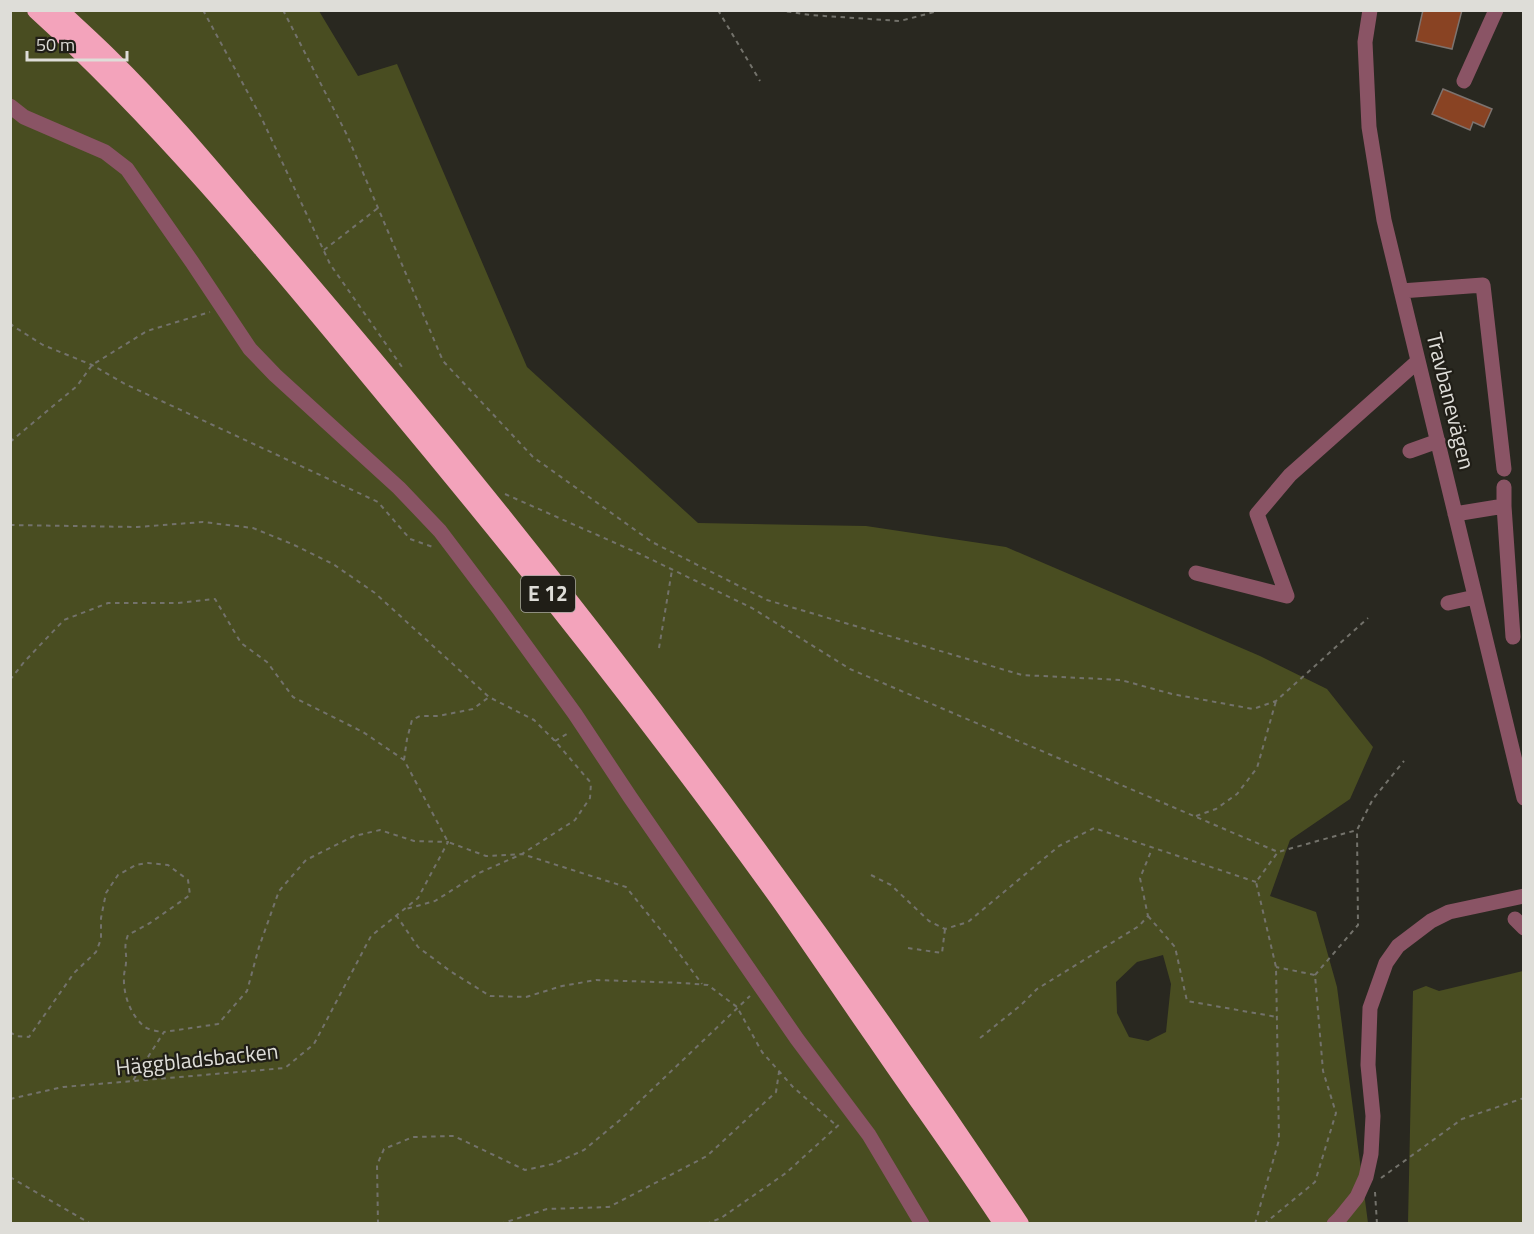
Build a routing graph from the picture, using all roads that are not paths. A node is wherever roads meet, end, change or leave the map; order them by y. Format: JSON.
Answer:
{"nodes":[{"id":1,"x":36,"y":10,"type":"edge"},
{"id":2,"x":59,"y":10,"type":"edge"},
{"id":3,"x":1370,"y":10,"type":"edge"},
{"id":4,"x":1496,"y":10,"type":"edge"},
{"id":5,"x":1464,"y":81,"type":"dead end"},
{"id":6,"x":10,"y":106,"type":"edge"},
{"id":7,"x":1401,"y":291,"type":"junction"},
{"id":8,"x":1418,"y":361,"type":"junction"},
{"id":9,"x":1438,"y":441,"type":"junction"},
{"id":10,"x":1410,"y":451,"type":"dead end"},
{"id":11,"x":1504,"y":469,"type":"dead end"},
{"id":12,"x":1504,"y":487,"type":"dead end"},
{"id":13,"x":1504,"y":506,"type":"junction"},
{"id":14,"x":1455,"y":514,"type":"junction"},
{"id":15,"x":1196,"y":573,"type":"dead end"},
{"id":16,"x":1475,"y":597,"type":"junction"},
{"id":17,"x":1449,"y":603,"type":"dead end"},
{"id":18,"x":1513,"y":637,"type":"dead end"},
{"id":19,"x":1524,"y":798,"type":"edge"},
{"id":20,"x":1524,"y":896,"type":"edge"},
{"id":21,"x":922,"y":1224,"type":"edge"},
{"id":22,"x":1003,"y":1224,"type":"edge"},
{"id":23,"x":1020,"y":1224,"type":"edge"},
{"id":24,"x":1334,"y":1224,"type":"edge"}],
"edges":[{"from":1,"to":22,"type":"highway","number":"E 12"},
{"from":2,"to":23,"type":"highway","number":"E 12"},
{"from":3,"to":7,"type":"street","name":"Travbanevägen"},
{"from":4,"to":5,"type":"street"},
{"from":6,"to":21,"type":"street"},
{"from":7,"to":8,"type":"street","name":"Travbanevägen"},
{"from":7,"to":11,"type":"street"},
{"from":8,"to":9,"type":"street","name":"Travbanevägen"},
{"from":8,"to":15,"type":"street"},
{"from":9,"to":10,"type":"street"},
{"from":9,"to":14,"type":"street","name":"Travbanevägen"},
{"from":12,"to":13,"type":"street"},
{"from":13,"to":14,"type":"street"},
{"from":13,"to":18,"type":"street"},
{"from":14,"to":16,"type":"street","name":"Travbanevägen"},
{"from":16,"to":17,"type":"street"},
{"from":16,"to":19,"type":"street","name":"Travbanevägen"},
{"from":20,"to":24,"type":"street"}]}
